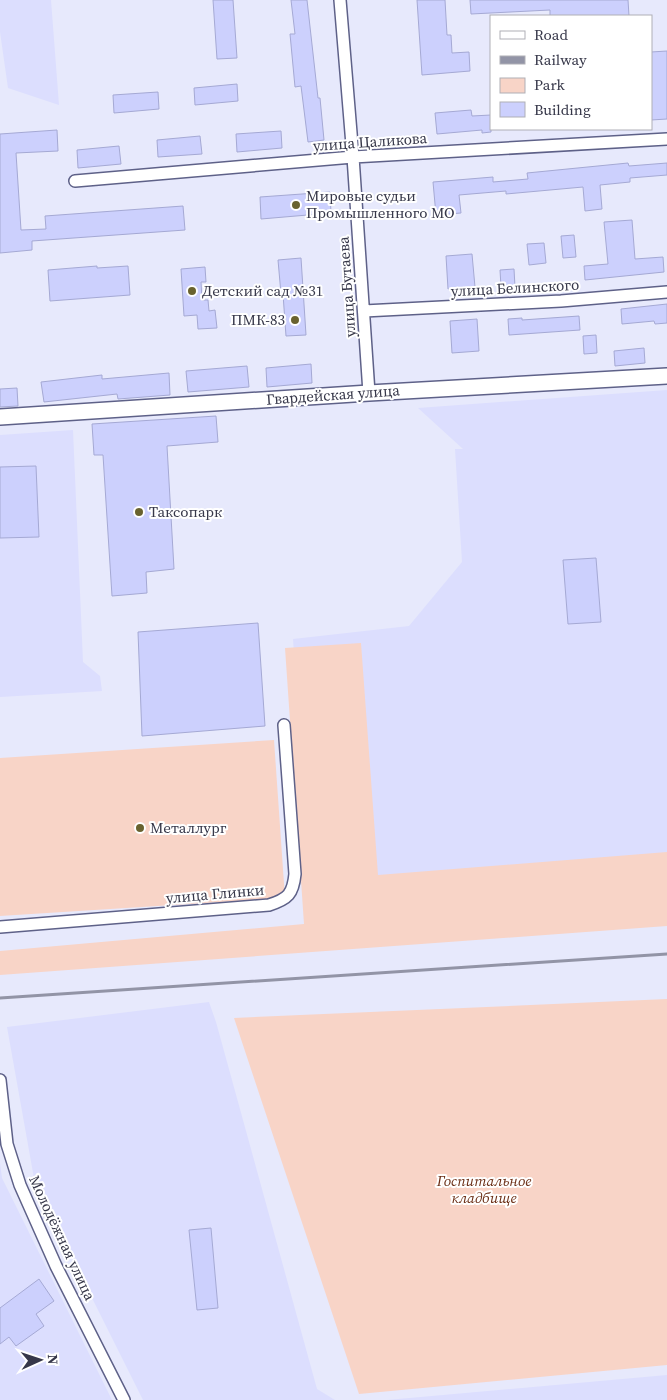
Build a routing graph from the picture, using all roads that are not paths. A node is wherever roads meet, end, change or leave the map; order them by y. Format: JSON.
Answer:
{"nodes":[{"id":1,"x":340,"y":0,"type":"edge"},
{"id":2,"x":667,"y":139,"type":"edge"},
{"id":3,"x":353,"y":157,"type":"junction"},
{"id":4,"x":76,"y":181,"type":"dead end"},
{"id":5,"x":667,"y":292,"type":"edge"},
{"id":6,"x":364,"y":311,"type":"junction"},
{"id":7,"x":667,"y":376,"type":"edge"},
{"id":8,"x":369,"y":393,"type":"junction"},
{"id":9,"x":0,"y":417,"type":"edge"},
{"id":10,"x":284,"y":725,"type":"dead end"},
{"id":11,"x":0,"y":927,"type":"edge"},
{"id":12,"x":0,"y":1080,"type":"edge"},
{"id":13,"x":124,"y":1400,"type":"edge"}],
"edges":[{"from":1,"to":3,"type":"street","name":"улица Бутаева"},
{"from":2,"to":3,"type":"street","name":"улица Цаликова"},
{"from":3,"to":4,"type":"street","name":"улица Цаликова"},
{"from":3,"to":6,"type":"street","name":"улица Бутаева"},
{"from":5,"to":6,"type":"street","name":"улица Белинского"},
{"from":6,"to":8,"type":"street","name":"улица Бутаева"},
{"from":7,"to":8,"type":"street","name":"Гвардейская улица"},
{"from":8,"to":9,"type":"street","name":"Гвардейская улица"},
{"from":10,"to":11,"type":"street","name":"улица Глинки"},
{"from":12,"to":13,"type":"street","name":"Молодёжная улица"}]}
